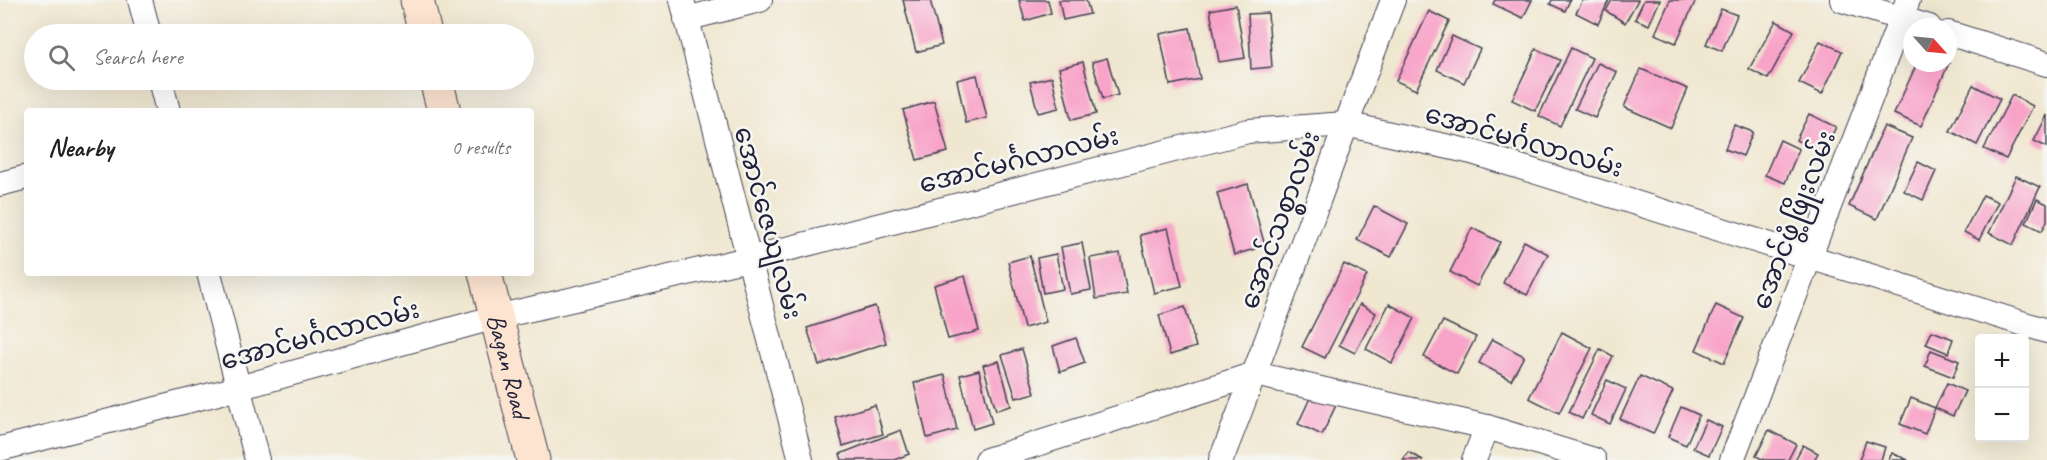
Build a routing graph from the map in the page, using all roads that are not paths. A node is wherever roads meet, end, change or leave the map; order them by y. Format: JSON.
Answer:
{"nodes":[{"id":1,"x":140,"y":0,"type":"edge"},
{"id":2,"x":417,"y":0,"type":"edge"},
{"id":3,"x":760,"y":0,"type":"edge"},
{"id":4,"x":1393,"y":0,"type":"edge"},
{"id":5,"x":1842,"y":0,"type":"edge"},
{"id":6,"x":684,"y":9,"type":"edge"},
{"id":7,"x":1905,"y":9,"type":"edge"},
{"id":8,"x":146,"y":24,"type":"edge"},
{"id":9,"x":423,"y":24,"type":"edge"},
{"id":10,"x":1957,"y":36,"type":"edge"},
{"id":11,"x":2047,"y":64,"type":"edge"},
{"id":12,"x":163,"y":90,"type":"edge"},
{"id":13,"x":439,"y":90,"type":"edge"},
{"id":14,"x":167,"y":108,"type":"edge"},
{"id":15,"x":443,"y":108,"type":"edge"},
{"id":16,"x":1345,"y":124,"type":"junction"},
{"id":17,"x":24,"y":178,"type":"edge"},
{"id":18,"x":0,"y":184,"type":"edge"},
{"id":19,"x":1810,"y":257,"type":"junction"},
{"id":20,"x":748,"y":259,"type":"junction"},
{"id":21,"x":210,"y":276,"type":"edge"},
{"id":22,"x":486,"y":276,"type":"edge"},
{"id":23,"x":496,"y":317,"type":"junction"},
{"id":24,"x":2047,"y":331,"type":"edge"},
{"id":25,"x":1255,"y":374,"type":"junction"},
{"id":26,"x":238,"y":388,"type":"junction"},
{"id":27,"x":1487,"y":427,"type":"junction"},
{"id":28,"x":0,"y":449,"type":"edge"},
{"id":29,"x":257,"y":460,"type":"edge"},
{"id":30,"x":533,"y":460,"type":"edge"},
{"id":31,"x":801,"y":460,"type":"edge"},
{"id":32,"x":987,"y":460,"type":"edge"},
{"id":33,"x":1221,"y":460,"type":"edge"},
{"id":34,"x":1474,"y":460,"type":"edge"},
{"id":35,"x":1594,"y":460,"type":"edge"},
{"id":36,"x":1732,"y":460,"type":"edge"}],
"edges":[{"from":1,"to":8,"type":"street"},
{"from":2,"to":9,"type":"street"},
{"from":3,"to":6,"type":"street"},
{"from":4,"to":16,"type":"street","name":"အောင်သစ္စာလမ်း"},
{"from":5,"to":7,"type":"street"},
{"from":6,"to":20,"type":"street","name":"အောင်ဇေယျလမ်း"},
{"from":7,"to":19,"type":"street","name":"အောင်ဖွံ့ဖြိုးလမ်း"},
{"from":10,"to":11,"type":"street"},
{"from":12,"to":14,"type":"street"},
{"from":13,"to":15,"type":"street"},
{"from":16,"to":19,"type":"street","name":"အောင်မင်္ဂလာလမ်း"},
{"from":16,"to":20,"type":"street","name":"အောင်မင်္ဂလာလမ်း"},
{"from":16,"to":25,"type":"street","name":"အောင်သစ္စာလမ်း"},
{"from":17,"to":18,"type":"street"},
{"from":19,"to":24,"type":"street","name":"အောင်မင်္ဂလာလမ်း"},
{"from":19,"to":36,"type":"street","name":"အောင်ဖွံ့ဖြိုးလမ်း"},
{"from":20,"to":23,"type":"street","name":"အောင်မင်္ဂလာလမ်း"},
{"from":20,"to":31,"type":"street","name":"အောင်ဇေယျလမ်း"},
{"from":21,"to":26,"type":"street"},
{"from":22,"to":23,"type":"street","name":"Bagan Road"},
{"from":23,"to":26,"type":"street","name":"အောင်မင်္ဂလာလမ်း"},
{"from":23,"to":30,"type":"street","name":"Bagan Road"},
{"from":25,"to":27,"type":"street"},
{"from":25,"to":32,"type":"street"},
{"from":25,"to":33,"type":"street","name":"အောင်သစ္စာလမ်း"},
{"from":26,"to":28,"type":"street","name":"အောင်မင်္ဂလာလမ်း"},
{"from":26,"to":29,"type":"street"},
{"from":27,"to":34,"type":"street"},
{"from":27,"to":35,"type":"street"}]}
